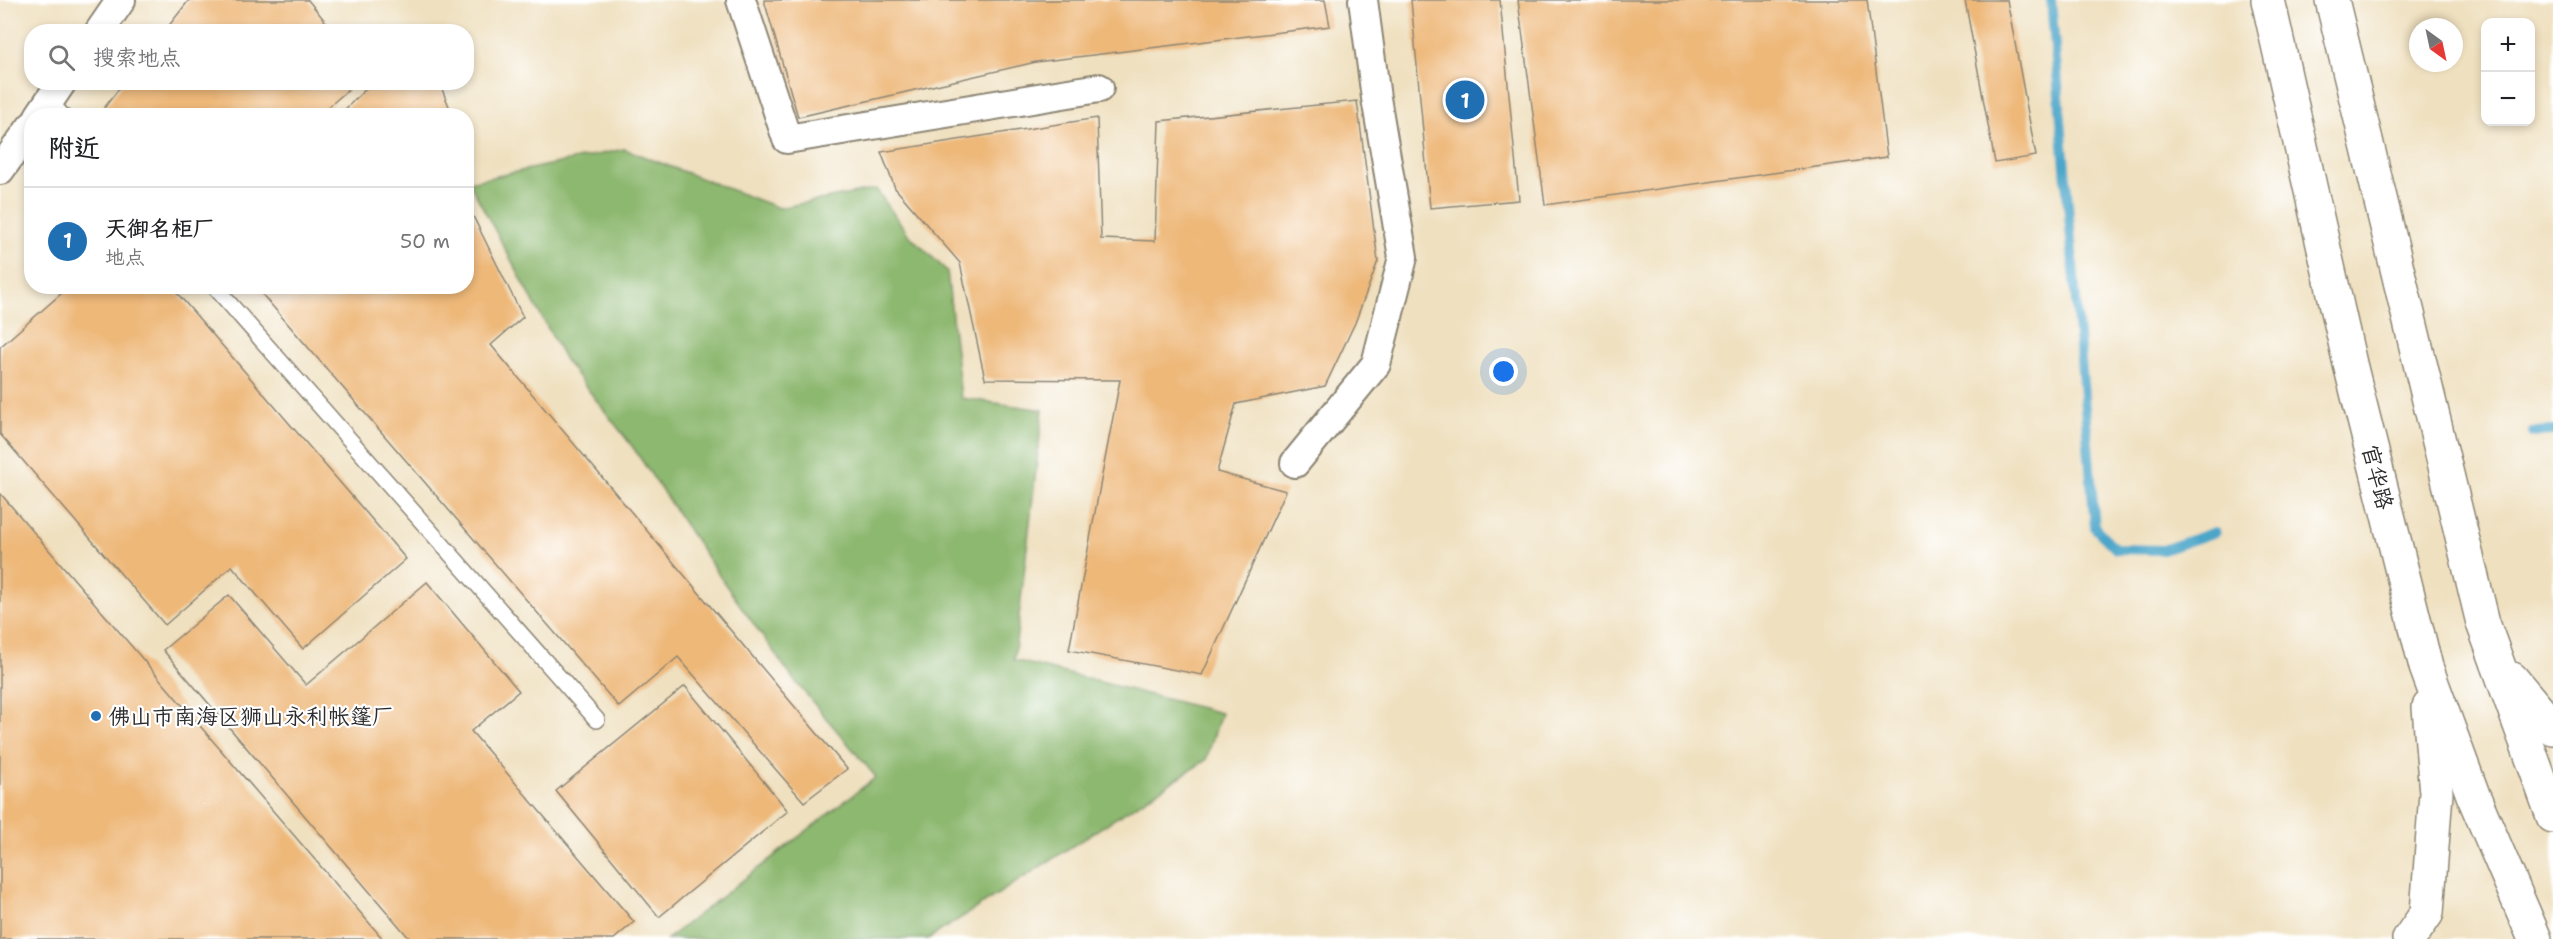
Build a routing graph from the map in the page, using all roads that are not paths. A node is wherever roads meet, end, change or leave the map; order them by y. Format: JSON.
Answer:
{"nodes":[{"id":1,"x":121,"y":0,"type":"edge"},
{"id":2,"x":741,"y":0,"type":"edge"},
{"id":3,"x":1363,"y":0,"type":"edge"},
{"id":4,"x":2268,"y":0,"type":"edge"},
{"id":5,"x":2332,"y":0,"type":"edge"},
{"id":6,"x":104,"y":24,"type":"edge"},
{"id":7,"x":1100,"y":88,"type":"dead end"},
{"id":8,"x":24,"y":137,"type":"edge"},
{"id":9,"x":0,"y":170,"type":"edge"},
{"id":10,"x":221,"y":294,"type":"edge"},
{"id":11,"x":1295,"y":463,"type":"dead end"},
{"id":12,"x":2496,"y":661,"type":"junction"},
{"id":13,"x":2426,"y":667,"type":"junction"},
{"id":14,"x":597,"y":720,"type":"dead end"},
{"id":15,"x":2553,"y":728,"type":"edge"},
{"id":16,"x":2553,"y":816,"type":"edge"},
{"id":17,"x":2409,"y":939,"type":"edge"},
{"id":18,"x":2535,"y":939,"type":"edge"}],
"edges":[{"from":1,"to":6,"type":"street"},
{"from":2,"to":7,"type":"street"},
{"from":3,"to":11,"type":"street"},
{"from":4,"to":13,"type":"main road","name":"官华路"},
{"from":5,"to":12,"type":"main road"},
{"from":8,"to":9,"type":"street"},
{"from":10,"to":14,"type":"lane"},
{"from":12,"to":15,"type":"main road"},
{"from":12,"to":16,"type":"main road"},
{"from":13,"to":17,"type":"main road"},
{"from":13,"to":18,"type":"main road","name":"官华路"}]}
